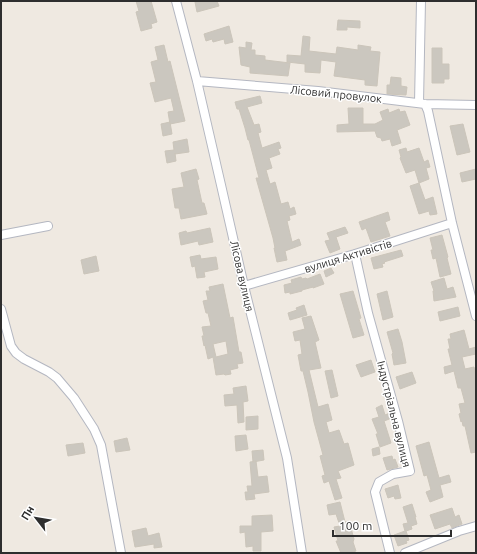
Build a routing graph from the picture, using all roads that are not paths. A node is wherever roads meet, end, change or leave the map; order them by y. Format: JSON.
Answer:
{"nodes":[{"id":1,"x":176,"y":1,"type":"edge"},
{"id":2,"x":421,"y":1,"type":"edge"},
{"id":3,"x":197,"y":81,"type":"junction"},
{"id":4,"x":422,"y":104,"type":"junction"},
{"id":5,"x":476,"y":105,"type":"edge"},
{"id":6,"x":452,"y":223,"type":"junction"},
{"id":7,"x":48,"y":226,"type":"dead end"},
{"id":8,"x":1,"y":234,"type":"edge"},
{"id":9,"x":355,"y":254,"type":"junction"},
{"id":10,"x":244,"y":286,"type":"junction"},
{"id":11,"x":1,"y":309,"type":"edge"},
{"id":12,"x":476,"y":316,"type":"edge"},
{"id":13,"x":476,"y":526,"type":"edge"},
{"id":14,"x":121,"y":553,"type":"edge"},
{"id":15,"x":302,"y":553,"type":"edge"},
{"id":16,"x":390,"y":553,"type":"edge"},
{"id":17,"x":405,"y":553,"type":"edge"}],
"edges":[{"from":1,"to":3,"type":"street","name":"Лісова вулиця"},
{"from":2,"to":4,"type":"street"},
{"from":3,"to":4,"type":"street","name":"Лісовий провулок"},
{"from":3,"to":10,"type":"street","name":"Лісова вулиця"},
{"from":4,"to":5,"type":"street","name":"Лісовий провулок"},
{"from":4,"to":6,"type":"street"},
{"from":6,"to":9,"type":"street","name":"вулиця Активістів"},
{"from":6,"to":12,"type":"street"},
{"from":7,"to":8,"type":"street"},
{"from":9,"to":10,"type":"street","name":"вулиця Активістів"},
{"from":9,"to":16,"type":"street","name":"Індустріальна вулиця"},
{"from":10,"to":15,"type":"street","name":"Лісова вулиця"},
{"from":11,"to":14,"type":"street"},
{"from":13,"to":17,"type":"street"}]}
